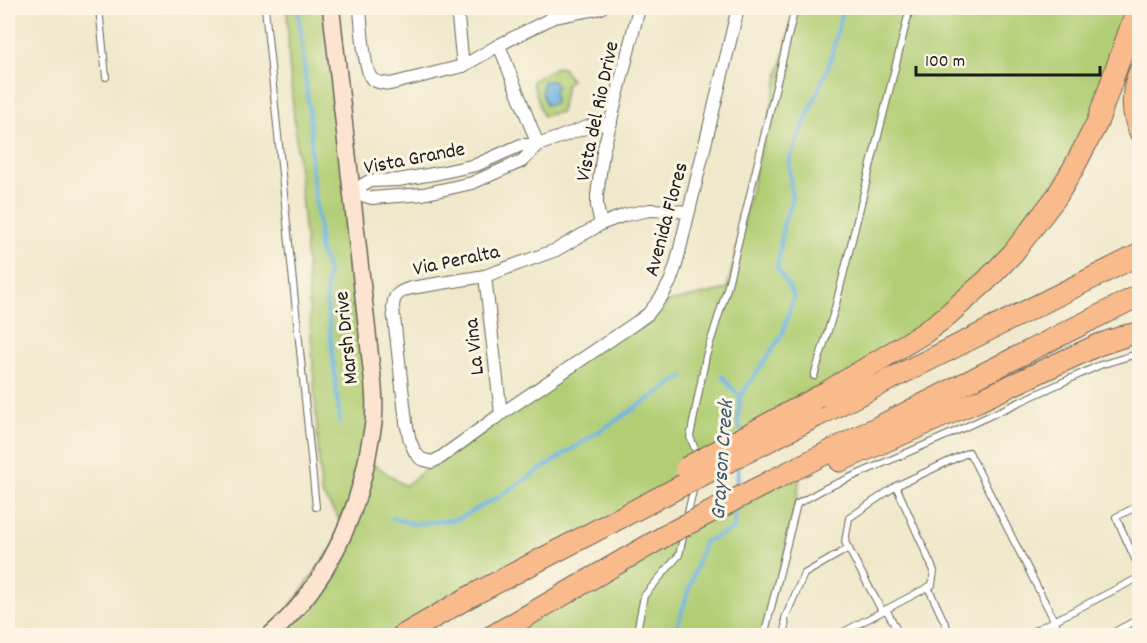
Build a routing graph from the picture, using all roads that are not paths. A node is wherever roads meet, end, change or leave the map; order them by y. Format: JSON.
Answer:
{"nodes":[{"id":1,"x":99,"y":8,"type":"edge"},
{"id":2,"x":265,"y":8,"type":"edge"},
{"id":3,"x":331,"y":8,"type":"edge"},
{"id":4,"x":360,"y":8,"type":"edge"},
{"id":5,"x":457,"y":8,"type":"edge"},
{"id":6,"x":601,"y":8,"type":"edge"},
{"id":7,"x":639,"y":8,"type":"edge"},
{"id":8,"x":738,"y":8,"type":"edge"},
{"id":9,"x":795,"y":8,"type":"edge"},
{"id":10,"x":910,"y":8,"type":"edge"},
{"id":11,"x":1136,"y":8,"type":"edge"},
{"id":12,"x":554,"y":12,"type":"edge"},
{"id":13,"x":499,"y":45,"type":"junction"},
{"id":14,"x":464,"y":66,"type":"junction"},
{"id":15,"x":1140,"y":71,"type":"edge"},
{"id":16,"x":106,"y":77,"type":"dead end"},
{"id":17,"x":611,"y":123,"type":"junction"},
{"id":18,"x":1140,"y":132,"type":"edge"},
{"id":19,"x":538,"y":145,"type":"junction"},
{"id":20,"x":351,"y":192,"type":"junction"},
{"id":21,"x":689,"y":213,"type":"junction"},
{"id":22,"x":601,"y":224,"type":"junction"},
{"id":23,"x":1140,"y":254,"type":"edge"},
{"id":24,"x":485,"y":276,"type":"junction"},
{"id":25,"x":1140,"y":295,"type":"edge"},
{"id":26,"x":1140,"y":333,"type":"edge"},
{"id":27,"x":1140,"y":353,"type":"edge"},
{"id":28,"x":817,"y":386,"type":"junction"},
{"id":29,"x":501,"y":414,"type":"junction"},
{"id":30,"x":426,"y":461,"type":"joint"},
{"id":31,"x":802,"y":470,"type":"junction"},
{"id":32,"x":684,"y":477,"type":"junction"},
{"id":33,"x":896,"y":486,"type":"junction"},
{"id":34,"x":1140,"y":506,"type":"edge"},
{"id":35,"x":316,"y":507,"type":"dead end"},
{"id":36,"x":849,"y":549,"type":"junction"},
{"id":37,"x":1140,"y":570,"type":"edge"},
{"id":38,"x":1140,"y":577,"type":"edge"},
{"id":39,"x":928,"y":587,"type":"junction"},
{"id":40,"x":884,"y":610,"type":"junction"},
{"id":41,"x":1140,"y":618,"type":"edge"},
{"id":42,"x":1054,"y":620,"type":"junction"},
{"id":43,"x":269,"y":636,"type":"edge"},
{"id":44,"x":402,"y":636,"type":"edge"},
{"id":45,"x":492,"y":636,"type":"edge"},
{"id":46,"x":636,"y":636,"type":"edge"},
{"id":47,"x":764,"y":636,"type":"edge"},
{"id":48,"x":786,"y":636,"type":"edge"},
{"id":49,"x":836,"y":636,"type":"edge"},
{"id":50,"x":900,"y":636,"type":"edge"},
{"id":51,"x":951,"y":636,"type":"edge"},
{"id":52,"x":1024,"y":636,"type":"edge"},
{"id":53,"x":1062,"y":636,"type":"edge"},
{"id":54,"x":1107,"y":636,"type":"edge"}],
"edges":[{"from":1,"to":16,"type":"lane"},
{"from":2,"to":35,"type":"lane"},
{"from":3,"to":20,"type":"street","name":"Marsh Drive"},
{"from":4,"to":14,"type":"street"},
{"from":5,"to":14,"type":"street"},
{"from":6,"to":12,"type":"street"},
{"from":7,"to":17,"type":"street","name":"Vista del Rio Drive"},
{"from":8,"to":21,"type":"street","name":"Avenida Flores"},
{"from":9,"to":46,"type":"lane"},
{"from":10,"to":28,"type":"lane"},
{"from":11,"to":28,"type":"highway"},
{"from":12,"to":13,"type":"street"},
{"from":13,"to":14,"type":"street"},
{"from":13,"to":19,"type":"street"},
{"from":15,"to":18,"type":"highway"},
{"from":17,"to":19,"type":"street","name":"Vista Grande"},
{"from":17,"to":22,"type":"street","name":"Vista del Rio Drive"},
{"from":19,"to":20,"type":"street","name":"Vista Grande"},
{"from":19,"to":20,"type":"street","name":"Vista Grande"},
{"from":20,"to":43,"type":"street","name":"Marsh Drive"},
{"from":21,"to":22,"type":"street","name":"Via Peralta"},
{"from":21,"to":29,"type":"street","name":"Avenida Flores"},
{"from":22,"to":24,"type":"street","name":"Via Peralta"},
{"from":23,"to":32,"type":"highway","bridge":true},
{"from":24,"to":29,"type":"street","name":"La Vina"},
{"from":24,"to":30,"type":"street","name":"Via Peralta"},
{"from":25,"to":31,"type":"highway"},
{"from":26,"to":31,"type":"highway"},
{"from":27,"to":47,"type":"lane"},
{"from":28,"to":32,"type":"highway","bridge":true},
{"from":29,"to":30,"type":"street","name":"Avenida Flores"},
{"from":31,"to":45,"type":"highway","bridge":true},
{"from":32,"to":44,"type":"highway"},
{"from":33,"to":36,"type":"lane"},
{"from":33,"to":39,"type":"lane"},
{"from":33,"to":42,"type":"lane"},
{"from":34,"to":37,"type":"lane"},
{"from":36,"to":40,"type":"lane"},
{"from":36,"to":48,"type":"lane"},
{"from":38,"to":42,"type":"lane"},
{"from":39,"to":40,"type":"lane"},
{"from":39,"to":51,"type":"lane"},
{"from":40,"to":49,"type":"lane"},
{"from":40,"to":50,"type":"lane"},
{"from":41,"to":54,"type":"lane"},
{"from":42,"to":52,"type":"lane"},
{"from":42,"to":53,"type":"lane"}]}
